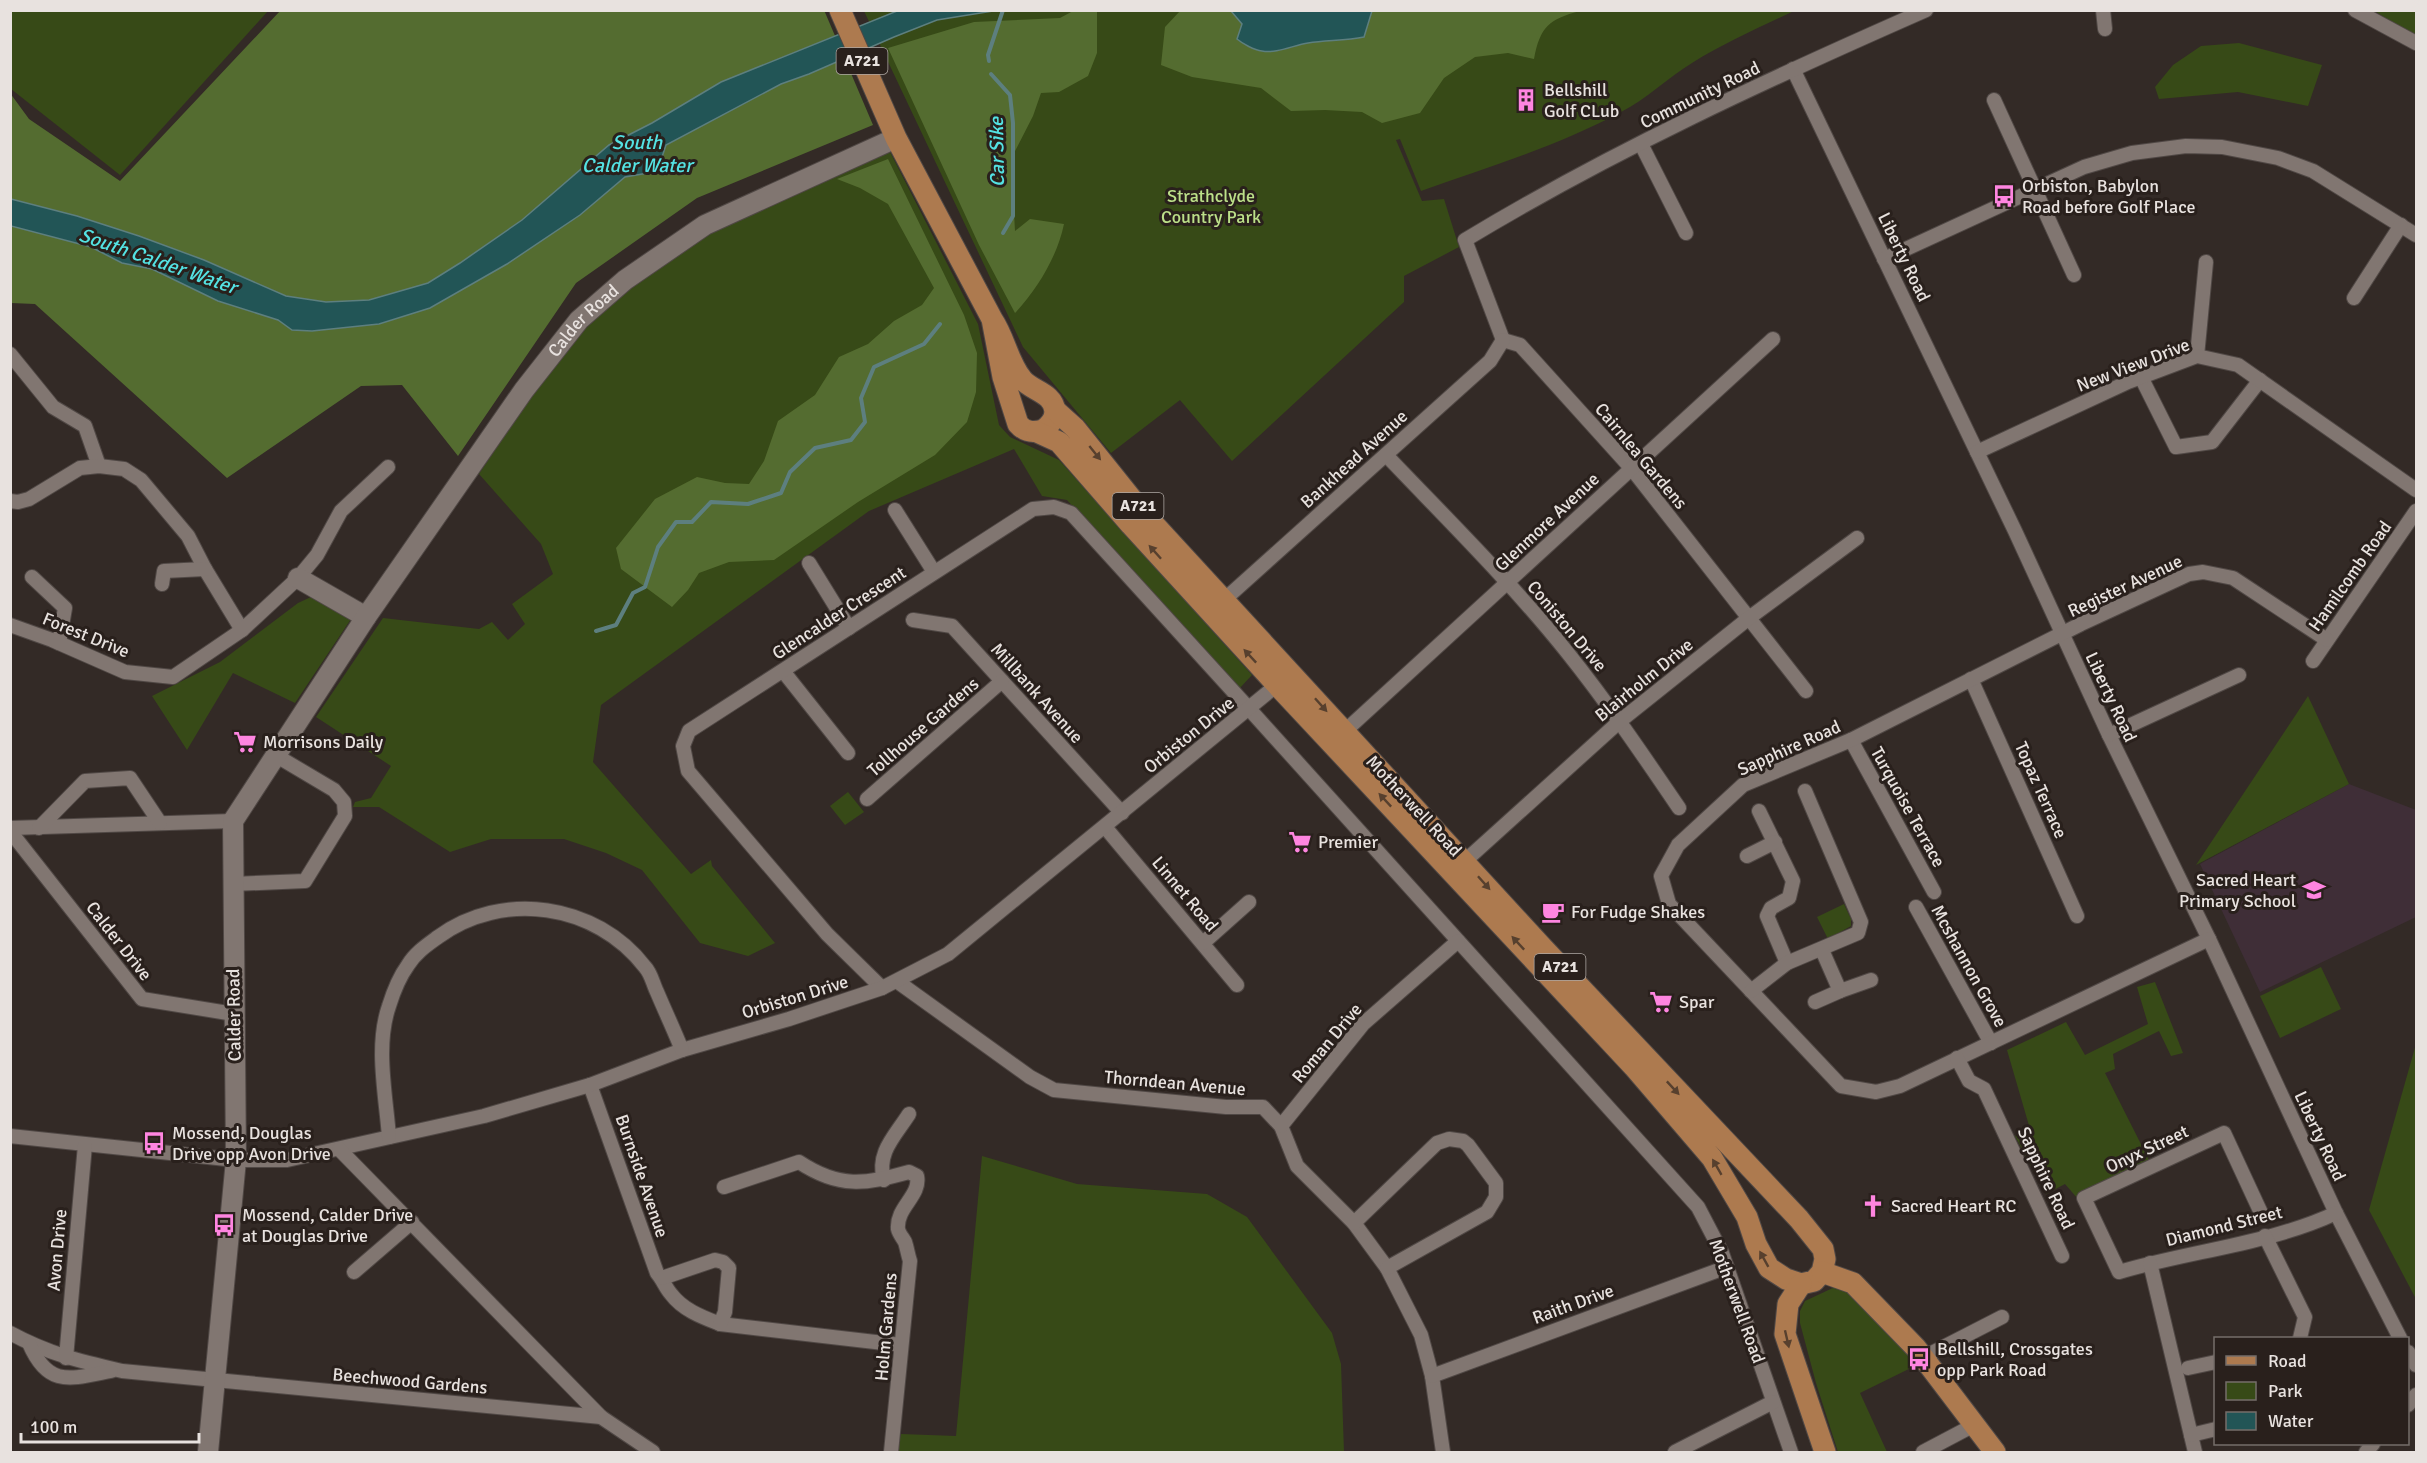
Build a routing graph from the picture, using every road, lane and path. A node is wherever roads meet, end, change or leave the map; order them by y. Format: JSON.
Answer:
{"nodes":[{"id":1,"x":840,"y":10,"type":"edge"},
{"id":2,"x":1926,"y":10,"type":"edge"},
{"id":3,"x":2103,"y":10,"type":"edge"},
{"id":4,"x":2355,"y":10,"type":"edge"},
{"id":5,"x":2105,"y":29,"type":"dead end"},
{"id":6,"x":2416,"y":43,"type":"edge"},
{"id":7,"x":1793,"y":69,"type":"junction"},
{"id":8,"x":1994,"y":100,"type":"dead end"},
{"id":9,"x":896,"y":138,"type":"junction"},
{"id":10,"x":1641,"y":144,"type":"junction"},
{"id":11,"x":2036,"y":189,"type":"junction"},
{"id":12,"x":2401,"y":225,"type":"junction"},
{"id":13,"x":1686,"y":233,"type":"dead end"},
{"id":14,"x":2416,"y":235,"type":"edge"},
{"id":15,"x":1884,"y":259,"type":"junction"},
{"id":16,"x":2206,"y":262,"type":"dead end"},
{"id":17,"x":2074,"y":275,"type":"dead end"},
{"id":18,"x":2354,"y":298,"type":"dead end"},
{"id":19,"x":992,"y":320,"type":"junction"},
{"id":20,"x":1773,"y":339,"type":"dead end"},
{"id":21,"x":1503,"y":340,"type":"junction"},
{"id":22,"x":10,"y":354,"type":"edge"},
{"id":23,"x":2197,"y":356,"type":"junction"},
{"id":24,"x":2141,"y":377,"type":"junction"},
{"id":25,"x":2260,"y":380,"type":"junction"},
{"id":26,"x":1036,"y":390,"type":"junction"},
{"id":27,"x":1013,"y":409,"type":"junction"},
{"id":28,"x":1054,"y":410,"type":"junction"},
{"id":29,"x":1037,"y":432,"type":"junction"},
{"id":30,"x":1977,"y":452,"type":"junction"},
{"id":31,"x":1386,"y":455,"type":"junction"},
{"id":32,"x":99,"y":466,"type":"junction"},
{"id":33,"x":388,"y":467,"type":"dead end"},
{"id":34,"x":1632,"y":469,"type":"junction"},
{"id":35,"x":2416,"y":490,"type":"edge"},
{"id":36,"x":10,"y":501,"type":"edge"},
{"id":37,"x":895,"y":510,"type":"dead end"},
{"id":38,"x":2416,"y":511,"type":"edge"},
{"id":39,"x":1857,"y":538,"type":"dead end"},
{"id":40,"x":809,"y":563,"type":"dead end"},
{"id":41,"x":205,"y":568,"type":"junction"},
{"id":42,"x":934,"y":572,"type":"junction"},
{"id":43,"x":159,"y":573,"type":"dead end"},
{"id":44,"x":32,"y":577,"type":"dead end"},
{"id":45,"x":298,"y":578,"type":"junction"},
{"id":46,"x":1508,"y":583,"type":"junction"},
{"id":47,"x":1224,"y":600,"type":"junction"},
{"id":48,"x":366,"y":617,"type":"junction"},
{"id":49,"x":1749,"y":618,"type":"junction"},
{"id":50,"x":913,"y":620,"type":"dead end"},
{"id":51,"x":10,"y":625,"type":"edge"},
{"id":52,"x":849,"y":628,"type":"junction"},
{"id":53,"x":242,"y":630,"type":"junction"},
{"id":54,"x":2062,"y":635,"type":"junction"},
{"id":55,"x":2327,"y":640,"type":"junction"},
{"id":56,"x":59,"y":643,"type":"junction"},
{"id":57,"x":2313,"y":661,"type":"dead end"},
{"id":58,"x":783,"y":671,"type":"junction"},
{"id":59,"x":2240,"y":675,"type":"dead end"},
{"id":60,"x":1971,"y":679,"type":"junction"},
{"id":61,"x":1002,"y":681,"type":"junction"},
{"id":62,"x":1277,"y":685,"type":"junction"},
{"id":63,"x":1806,"y":691,"type":"dead end"},
{"id":64,"x":1250,"y":709,"type":"junction"},
{"id":65,"x":1620,"y":722,"type":"junction"},
{"id":66,"x":1345,"y":731,"type":"junction"},
{"id":67,"x":2109,"y":735,"type":"junction"},
{"id":68,"x":1851,"y":740,"type":"junction"},
{"id":69,"x":848,"y":753,"type":"dead end"},
{"id":70,"x":275,"y":755,"type":"junction"},
{"id":71,"x":1805,"y":791,"type":"dead end"},
{"id":72,"x":867,"y":799,"type":"dead end"},
{"id":73,"x":1679,"y":808,"type":"dead end"},
{"id":74,"x":1759,"y":811,"type":"dead end"},
{"id":75,"x":1122,"y":813,"type":"junction"},
{"id":76,"x":233,"y":821,"type":"junction"},
{"id":77,"x":160,"y":824,"type":"junction"},
{"id":78,"x":1105,"y":827,"type":"junction"},
{"id":79,"x":39,"y":828,"type":"junction"},
{"id":80,"x":10,"y":830,"type":"edge"},
{"id":81,"x":1774,"y":842,"type":"junction"},
{"id":82,"x":1747,"y":856,"type":"dead end"},
{"id":83,"x":1464,"y":861,"type":"junction"},
{"id":84,"x":233,"y":884,"type":"junction"},
{"id":85,"x":1934,"y":891,"type":"dead end"},
{"id":86,"x":1249,"y":902,"type":"dead end"},
{"id":87,"x":1916,"y":907,"type":"dead end"},
{"id":88,"x":2078,"y":916,"type":"dead end"},
{"id":89,"x":2209,"y":939,"type":"junction"},
{"id":90,"x":1458,"y":941,"type":"junction"},
{"id":91,"x":1203,"y":943,"type":"junction"},
{"id":92,"x":1822,"y":950,"type":"junction"},
{"id":93,"x":1787,"y":963,"type":"junction"},
{"id":94,"x":1871,"y":980,"type":"dead end"},
{"id":95,"x":898,"y":982,"type":"junction"},
{"id":96,"x":1237,"y":985,"type":"dead end"},
{"id":97,"x":882,"y":988,"type":"junction"},
{"id":98,"x":1750,"y":991,"type":"junction"},
{"id":99,"x":1840,"y":991,"type":"junction"},
{"id":100,"x":1815,"y":1002,"type":"dead end"},
{"id":101,"x":234,"y":1014,"type":"junction"},
{"id":102,"x":1991,"y":1043,"type":"junction"},
{"id":103,"x":682,"y":1050,"type":"junction"},
{"id":104,"x":1958,"y":1058,"type":"junction"},
{"id":105,"x":590,"y":1085,"type":"junction"},
{"id":106,"x":909,"y":1114,"type":"dead end"},
{"id":107,"x":1281,"y":1126,"type":"junction"},
{"id":108,"x":10,"y":1136,"type":"edge"},
{"id":109,"x":389,"y":1137,"type":"junction"},
{"id":110,"x":84,"y":1145,"type":"junction"},
{"id":111,"x":339,"y":1149,"type":"junction"},
{"id":112,"x":236,"y":1160,"type":"junction"},
{"id":113,"x":884,"y":1180,"type":"junction"},
{"id":114,"x":724,"y":1187,"type":"dead end"},
{"id":115,"x":1779,"y":1198,"type":"junction"},
{"id":116,"x":2336,"y":1213,"type":"junction"},
{"id":117,"x":2262,"y":1215,"type":"dead end"},
{"id":118,"x":1747,"y":1217,"type":"junction"},
{"id":119,"x":412,"y":1222,"type":"junction"},
{"id":120,"x":1354,"y":1223,"type":"junction"},
{"id":121,"x":2265,"y":1236,"type":"junction"},
{"id":122,"x":2062,"y":1256,"type":"dead end"},
{"id":123,"x":2150,"y":1263,"type":"junction"},
{"id":124,"x":1727,"y":1267,"type":"junction"},
{"id":125,"x":1387,"y":1268,"type":"junction"},
{"id":126,"x":354,"y":1272,"type":"dead end"},
{"id":127,"x":1822,"y":1272,"type":"junction"},
{"id":128,"x":2119,"y":1272,"type":"joint"},
{"id":129,"x":662,"y":1278,"type":"junction"},
{"id":130,"x":1801,"y":1284,"type":"junction"},
{"id":131,"x":2002,"y":1317,"type":"dead end"},
{"id":132,"x":720,"y":1324,"type":"junction"},
{"id":133,"x":10,"y":1333,"type":"edge"},
{"id":134,"x":2300,"y":1337,"type":"edge"},
{"id":135,"x":2399,"y":1337,"type":"edge"},
{"id":136,"x":29,"y":1343,"type":"junction"},
{"id":137,"x":902,"y":1345,"type":"junction"},
{"id":138,"x":1924,"y":1357,"type":"junction"},
{"id":139,"x":66,"y":1358,"type":"junction"},
{"id":140,"x":2214,"y":1362,"type":"edge"},
{"id":141,"x":2188,"y":1368,"type":"dead end"},
{"id":142,"x":122,"y":1371,"type":"junction"},
{"id":143,"x":1432,"y":1376,"type":"junction"},
{"id":144,"x":216,"y":1380,"type":"junction"},
{"id":145,"x":1773,"y":1402,"type":"junction"},
{"id":146,"x":601,"y":1417,"type":"junction"},
{"id":147,"x":1976,"y":1425,"type":"junction"},
{"id":148,"x":2214,"y":1429,"type":"edge"},
{"id":149,"x":2191,"y":1435,"type":"junction"},
{"id":150,"x":208,"y":1452,"type":"edge"},
{"id":151,"x":653,"y":1452,"type":"edge"},
{"id":152,"x":891,"y":1452,"type":"edge"},
{"id":153,"x":1443,"y":1452,"type":"edge"},
{"id":154,"x":1675,"y":1452,"type":"edge"},
{"id":155,"x":1791,"y":1452,"type":"edge"},
{"id":156,"x":1825,"y":1452,"type":"edge"},
{"id":157,"x":1923,"y":1452,"type":"edge"},
{"id":158,"x":1995,"y":1452,"type":"edge"},
{"id":159,"x":2195,"y":1452,"type":"edge"}],
"edges":[{"from":1,"to":9,"type":"main road","number":"A721"},
{"from":2,"to":7,"type":"street","name":"Community Road"},
{"from":3,"to":5,"type":"street"},
{"from":4,"to":6,"type":"street"},
{"from":7,"to":10,"type":"street","name":"Community Road"},
{"from":7,"to":15,"type":"street","name":"Liberty Road"},
{"from":8,"to":11,"type":"street"},
{"from":9,"to":19,"type":"main road","number":"A721"},
{"from":9,"to":48,"type":"street","name":"Calder Road"},
{"from":10,"to":13,"type":"street"},
{"from":10,"to":21,"type":"street","name":"Community Road"},
{"from":11,"to":12,"type":"street"},
{"from":11,"to":15,"type":"street"},
{"from":11,"to":17,"type":"street"},
{"from":12,"to":14,"type":"street"},
{"from":12,"to":18,"type":"street"},
{"from":15,"to":30,"type":"street","name":"Liberty Road"},
{"from":16,"to":23,"type":"street"},
{"from":19,"to":26,"type":"main road","number":"A721"},
{"from":19,"to":27,"type":"main road","number":"A721"},
{"from":20,"to":34,"type":"street","name":"Glenmore Avenue"},
{"from":21,"to":31,"type":"street","name":"Bankhead Avenue"},
{"from":21,"to":34,"type":"street","name":"Cairnlea Gardens"},
{"from":22,"to":32,"type":"street"},
{"from":23,"to":24,"type":"street","name":"New View Drive"},
{"from":23,"to":25,"type":"street","name":"New View Drive"},
{"from":24,"to":25,"type":"street"},
{"from":24,"to":30,"type":"street","name":"New View Drive"},
{"from":25,"to":35,"type":"street","name":"New View Drive"},
{"from":26,"to":27,"type":"main road"},
{"from":26,"to":28,"type":"main road","number":"A721"},
{"from":27,"to":29,"type":"main road","number":"A721"},
{"from":28,"to":29,"type":"main road"},
{"from":28,"to":47,"type":"main road","name":"Motherwell Road","number":"A721","one_way":true},
{"from":62,"to":29,"type":"main road","name":"Motherwell Road","number":"A721","one_way":true},
{"from":30,"to":54,"type":"street","name":"Liberty Road"},
{"from":31,"to":46,"type":"street","name":"Coniston Drive"},
{"from":31,"to":47,"type":"street","name":"Bankhead Avenue"},
{"from":32,"to":36,"type":"street"},
{"from":32,"to":41,"type":"street"},
{"from":33,"to":45,"type":"street","name":"Forest Drive"},
{"from":34,"to":46,"type":"street","name":"Glenmore Avenue"},
{"from":34,"to":49,"type":"street","name":"Cairnlea Gardens"},
{"from":37,"to":42,"type":"street"},
{"from":38,"to":55,"type":"street","name":"Hamilcomb Road"},
{"from":39,"to":49,"type":"street","name":"Blairholm Drive"},
{"from":40,"to":52,"type":"street"},
{"from":41,"to":43,"type":"street"},
{"from":41,"to":53,"type":"street"},
{"from":42,"to":52,"type":"street","name":"Glencalder Crescent"},
{"from":42,"to":64,"type":"street","name":"Glencalder Crescent"},
{"from":44,"to":56,"type":"street"},
{"from":45,"to":48,"type":"street"},
{"from":45,"to":53,"type":"street","name":"Forest Drive"},
{"from":46,"to":65,"type":"street","name":"Coniston Drive"},
{"from":46,"to":66,"type":"street","name":"Glenmore Avenue"},
{"from":47,"to":66,"type":"main road","name":"Motherwell Road","number":"A721","one_way":true},
{"from":48,"to":70,"type":"street","name":"Calder Road"},
{"from":49,"to":63,"type":"street","name":"Cairnlea Gardens"},
{"from":49,"to":65,"type":"street","name":"Blairholm Drive"},
{"from":50,"to":61,"type":"street","name":"Millbank Avenue"},
{"from":51,"to":56,"type":"street","name":"Forest Drive"},
{"from":52,"to":58,"type":"street","name":"Glencalder Crescent"},
{"from":53,"to":56,"type":"street","name":"Forest Drive"},
{"from":54,"to":55,"type":"street","name":"Register Avenue"},
{"from":54,"to":60,"type":"street","name":"Sapphire Road"},
{"from":54,"to":67,"type":"street","name":"Liberty Road"},
{"from":55,"to":57,"type":"street","name":"Hamilcomb Road"},
{"from":58,"to":69,"type":"street"},
{"from":58,"to":97,"type":"street","name":"Glencalder Crescent"},
{"from":59,"to":67,"type":"street"},
{"from":60,"to":68,"type":"street","name":"Sapphire Road"},
{"from":60,"to":88,"type":"street","name":"Topaz Terrace"},
{"from":61,"to":72,"type":"street","name":"Tollhouse Gardens"},
{"from":61,"to":75,"type":"street","name":"Millbank Avenue"},
{"from":62,"to":64,"type":"street","name":"Orbiston Drive"},
{"from":118,"to":62,"type":"main road","name":"Motherwell Road","number":"A721","one_way":true},
{"from":64,"to":75,"type":"street","name":"Orbiston Drive"},
{"from":64,"to":90,"type":"street","name":"Motherwell Road"},
{"from":65,"to":73,"type":"street","name":"Coniston Drive"},
{"from":65,"to":83,"type":"street","name":"Blairholm Drive"},
{"from":66,"to":83,"type":"main road","name":"Motherwell Road","number":"A721"},
{"from":67,"to":89,"type":"street","name":"Liberty Road"},
{"from":68,"to":85,"type":"street","name":"Turquoise Terrace"},
{"from":68,"to":98,"type":"street","name":"Sapphire Road"},
{"from":70,"to":76,"type":"street","name":"Calder Road"},
{"from":70,"to":84,"type":"street"},
{"from":71,"to":92,"type":"street"},
{"from":74,"to":81,"type":"street"},
{"from":75,"to":78,"type":"street","name":"Orbiston Drive"},
{"from":76,"to":77,"type":"street"},
{"from":76,"to":84,"type":"street","name":"Calder Road"},
{"from":77,"to":79,"type":"street"},
{"from":77,"to":79,"type":"street"},
{"from":78,"to":91,"type":"street","name":"Linnet Road"},
{"from":78,"to":95,"type":"street","name":"Orbiston Drive"},
{"from":79,"to":80,"type":"street"},
{"from":80,"to":101,"type":"street","name":"Calder Drive"},
{"from":81,"to":82,"type":"street"},
{"from":81,"to":93,"type":"street"},
{"from":83,"to":115,"type":"main road","name":"Motherwell Road","number":"A721","one_way":true},
{"from":84,"to":101,"type":"street","name":"Calder Road"},
{"from":86,"to":91,"type":"street"},
{"from":87,"to":102,"type":"street","name":"Mcshannon Grove"},
{"from":89,"to":102,"type":"street","name":"Sapphire Road"},
{"from":89,"to":116,"type":"street","name":"Liberty Road"},
{"from":90,"to":107,"type":"street","name":"Roman Drive"},
{"from":90,"to":124,"type":"street","name":"Motherwell Road"},
{"from":91,"to":96,"type":"street","name":"Linnet Road"},
{"from":92,"to":93,"type":"street"},
{"from":92,"to":99,"type":"street"},
{"from":93,"to":98,"type":"street"},
{"from":94,"to":99,"type":"street"},
{"from":95,"to":97,"type":"street","name":"Orbiston Drive"},
{"from":95,"to":107,"type":"street","name":"Thorndean Avenue"},
{"from":97,"to":103,"type":"street","name":"Orbiston Drive"},
{"from":98,"to":104,"type":"street","name":"Sapphire Road"},
{"from":99,"to":100,"type":"street"},
{"from":101,"to":112,"type":"street","name":"Calder Road"},
{"from":102,"to":104,"type":"street","name":"Sapphire Road"},
{"from":103,"to":105,"type":"street","name":"Orbiston Drive"},
{"from":103,"to":109,"type":"street"},
{"from":104,"to":122,"type":"street","name":"Sapphire Road"},
{"from":105,"to":109,"type":"street","name":"Orbiston Drive"},
{"from":105,"to":129,"type":"street","name":"Burnside Avenue"},
{"from":106,"to":113,"type":"street"},
{"from":107,"to":120,"type":"street","name":"Thorndean Avenue"},
{"from":108,"to":110,"type":"street","name":"Orbiston Drive"},
{"from":109,"to":111,"type":"street","name":"Orbiston Drive"},
{"from":110,"to":112,"type":"street","name":"Orbiston Drive"},
{"from":110,"to":139,"type":"street","name":"Avon Drive"},
{"from":111,"to":112,"type":"street","name":"Orbiston Drive"},
{"from":111,"to":119,"type":"street","name":"Beechwood Gardens"},
{"from":112,"to":144,"type":"street","name":"Calder Road"},
{"from":113,"to":114,"type":"street","name":"Holm Gardens"},
{"from":113,"to":137,"type":"street","name":"Holm Gardens"},
{"from":115,"to":118,"type":"main road"},
{"from":115,"to":127,"type":"main road","name":"Motherwell Road","number":"A721"},
{"from":116,"to":121,"type":"street","name":"Diamond Street"},
{"from":116,"to":135,"type":"street","name":"Liberty Road"},
{"from":117,"to":128,"type":"street","name":"Onyx Street"},
{"from":130,"to":118,"type":"main road","name":"Motherwell Road","number":"A721","one_way":true},
{"from":119,"to":126,"type":"street"},
{"from":119,"to":146,"type":"street","name":"Beechwood Gardens"},
{"from":120,"to":125,"type":"street","name":"Thorndean Avenue"},
{"from":120,"to":125,"type":"street"},
{"from":121,"to":123,"type":"street","name":"Diamond Street"},
{"from":121,"to":134,"type":"street"},
{"from":123,"to":128,"type":"street","name":"Diamond Street"},
{"from":123,"to":149,"type":"street"},
{"from":124,"to":143,"type":"street","name":"Raith Drive"},
{"from":124,"to":145,"type":"street","name":"Motherwell Road"},
{"from":125,"to":143,"type":"street","name":"Thorndean Avenue"},
{"from":127,"to":130,"type":"main road"},
{"from":127,"to":138,"type":"main road"},
{"from":129,"to":132,"type":"street","name":"Burnside Avenue"},
{"from":129,"to":132,"type":"street"},
{"from":130,"to":156,"type":"main road","name":"Motherwell Road","one_way":true},
{"from":131,"to":138,"type":"street"},
{"from":132,"to":137,"type":"street","name":"Burnside Avenue"},
{"from":133,"to":136,"type":"street"},
{"from":136,"to":139,"type":"street"},
{"from":136,"to":142,"type":"street"},
{"from":137,"to":152,"type":"street","name":"Holm Gardens"},
{"from":138,"to":147,"type":"main road"},
{"from":139,"to":142,"type":"street"},
{"from":140,"to":141,"type":"street"},
{"from":142,"to":144,"type":"street","name":"Beechwood Gardens"},
{"from":143,"to":153,"type":"street","name":"Thorndean Avenue"},
{"from":144,"to":146,"type":"street","name":"Beechwood Gardens"},
{"from":144,"to":150,"type":"street","name":"Calder Road"},
{"from":145,"to":154,"type":"street"},
{"from":145,"to":155,"type":"street","name":"Motherwell Road"},
{"from":146,"to":151,"type":"street","name":"Beechwood Gardens"},
{"from":147,"to":157,"type":"street"},
{"from":147,"to":158,"type":"main road"},
{"from":148,"to":149,"type":"street"},
{"from":149,"to":159,"type":"street"}]}
